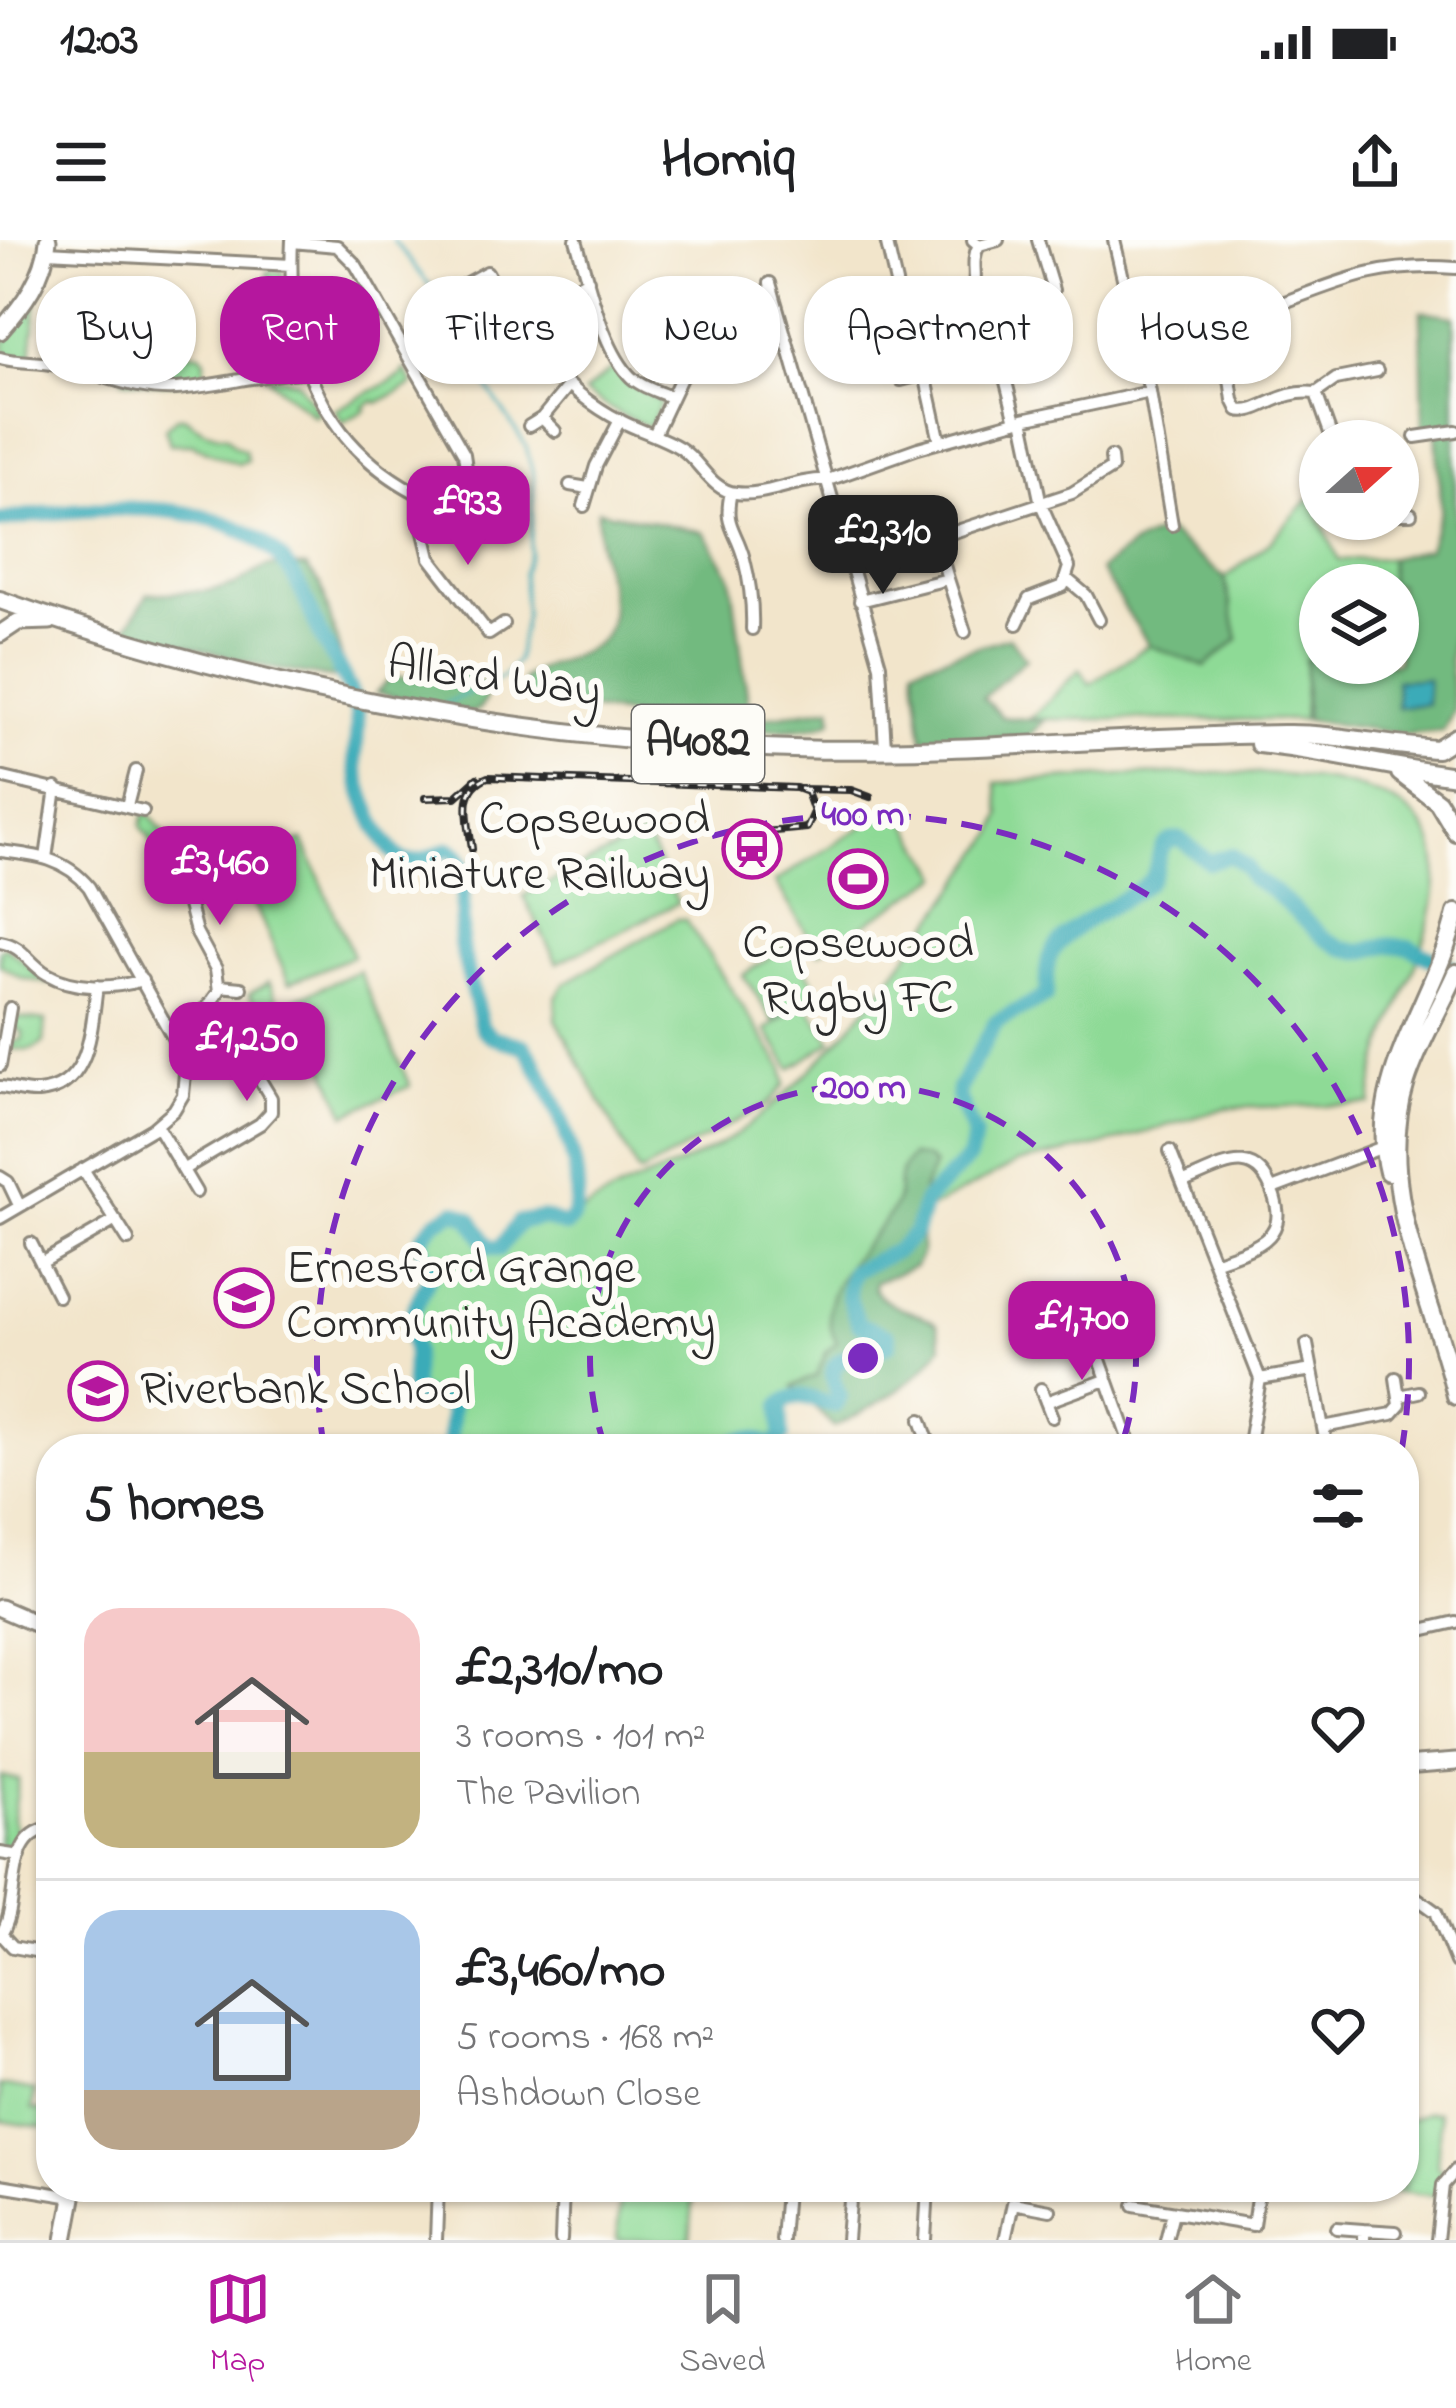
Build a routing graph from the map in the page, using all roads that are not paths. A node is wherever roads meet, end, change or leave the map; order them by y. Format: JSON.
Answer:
{"nodes":[{"id":1,"x":172,"y":240,"type":"edge"},
{"id":2,"x":576,"y":240,"type":"edge"},
{"id":3,"x":886,"y":240,"type":"edge"},
{"id":4,"x":998,"y":240,"type":"edge"},
{"id":5,"x":1038,"y":240,"type":"edge"},
{"id":6,"x":1114,"y":240,"type":"edge"},
{"id":7,"x":292,"y":241,"type":"edge"},
{"id":8,"x":976,"y":243,"type":"edge"},
{"id":9,"x":48,"y":246,"type":"edge"},
{"id":10,"x":171,"y":259,"type":"junction"},
{"id":11,"x":291,"y":265,"type":"junction"},
{"id":12,"x":1456,"y":268,"type":"edge"},
{"id":13,"x":291,"y":276,"type":"edge"},
{"id":14,"x":587,"y":276,"type":"edge"},
{"id":15,"x":894,"y":276,"type":"edge"},
{"id":16,"x":975,"y":276,"type":"edge"},
{"id":17,"x":1049,"y":276,"type":"edge"},
{"id":18,"x":1123,"y":276,"type":"edge"},
{"id":19,"x":1291,"y":298,"type":"edge"},
{"id":20,"x":598,"y":310,"type":"edge"},
{"id":21,"x":780,"y":318,"type":"edge"},
{"id":22,"x":0,"y":331,"type":"edge"},
{"id":23,"x":0,"y":358,"type":"edge"},
{"id":24,"x":1376,"y":371,"type":"dead end"},
{"id":25,"x":220,"y":383,"type":"edge"},
{"id":26,"x":313,"y":384,"type":"edge"},
{"id":27,"x":677,"y":384,"type":"edge"},
{"id":28,"x":902,"y":384,"type":"edge"},
{"id":29,"x":927,"y":384,"type":"edge"},
{"id":30,"x":1008,"y":384,"type":"edge"},
{"id":31,"x":1148,"y":384,"type":"edge"},
{"id":32,"x":1231,"y":384,"type":"edge"},
{"id":33,"x":568,"y":386,"type":"joint"},
{"id":34,"x":1150,"y":392,"type":"junction"},
{"id":35,"x":1316,"y":392,"type":"junction"},
{"id":36,"x":670,"y":397,"type":"junction"},
{"id":37,"x":905,"y":397,"type":"dead end"},
{"id":38,"x":542,"y":418,"type":"junction"},
{"id":39,"x":620,"y":420,"type":"junction"},
{"id":40,"x":1019,"y":420,"type":"junction"},
{"id":41,"x":1326,"y":420,"type":"edge"},
{"id":42,"x":529,"y":426,"type":"dead end"},
{"id":43,"x":554,"y":431,"type":"dead end"},
{"id":44,"x":1456,"y":431,"type":"edge"},
{"id":45,"x":654,"y":435,"type":"junction"},
{"id":46,"x":1419,"y":436,"type":"edge"},
{"id":47,"x":940,"y":442,"type":"junction"},
{"id":48,"x":1111,"y":457,"type":"dead end"},
{"id":49,"x":827,"y":480,"type":"junction"},
{"id":50,"x":570,"y":485,"type":"dead end"},
{"id":51,"x":588,"y":488,"type":"junction"},
{"id":52,"x":731,"y":492,"type":"junction"},
{"id":53,"x":431,"y":502,"type":"junction"},
{"id":54,"x":1041,"y":504,"type":"junction"},
{"id":55,"x":584,"y":506,"type":"dead end"},
{"id":56,"x":458,"y":511,"type":"junction"},
{"id":57,"x":1172,"y":525,"type":"dead end"},
{"id":58,"x":515,"y":527,"type":"dead end"},
{"id":59,"x":948,"y":579,"type":"junction"},
{"id":60,"x":1066,"y":579,"type":"junction"},
{"id":61,"x":860,"y":601,"type":"junction"},
{"id":62,"x":4,"y":602,"type":"edge"},
{"id":63,"x":1099,"y":620,"type":"dead end"},
{"id":64,"x":59,"y":621,"type":"junction"},
{"id":65,"x":504,"y":624,"type":"dead end"},
{"id":66,"x":1017,"y":624,"type":"dead end"},
{"id":67,"x":752,"y":628,"type":"dead end"},
{"id":68,"x":0,"y":631,"type":"edge"},
{"id":69,"x":965,"y":632,"type":"dead end"},
{"id":70,"x":1456,"y":737,"type":"edge"},
{"id":71,"x":1205,"y":738,"type":"junction"},
{"id":72,"x":1353,"y":740,"type":"junction"},
{"id":73,"x":886,"y":748,"type":"junction"},
{"id":74,"x":1456,"y":765,"type":"edge"},
{"id":75,"x":1389,"y":768,"type":"junction"},
{"id":76,"x":136,"y":771,"type":"dead end"},
{"id":77,"x":1456,"y":776,"type":"edge"},
{"id":78,"x":0,"y":777,"type":"edge"},
{"id":79,"x":56,"y":788,"type":"junction"},
{"id":80,"x":127,"y":806,"type":"junction"},
{"id":81,"x":143,"y":811,"type":"dead end"},
{"id":82,"x":1456,"y":832,"type":"edge"},
{"id":83,"x":0,"y":851,"type":"edge"},
{"id":84,"x":191,"y":855,"type":"dead end"},
{"id":85,"x":46,"y":858,"type":"junction"},
{"id":86,"x":1456,"y":913,"type":"edge"},
{"id":87,"x":0,"y":942,"type":"edge"},
{"id":88,"x":1448,"y":976,"type":"edge"},
{"id":89,"x":142,"y":980,"type":"junction"},
{"id":90,"x":97,"y":986,"type":"junction"},
{"id":91,"x":219,"y":986,"type":"junction"},
{"id":92,"x":241,"y":988,"type":"dead end"},
{"id":93,"x":10,"y":1008,"type":"dead end"},
{"id":94,"x":170,"y":1032,"type":"junction"},
{"id":95,"x":5,"y":1034,"type":"junction"},
{"id":96,"x":22,"y":1037,"type":"dead end"},
{"id":97,"x":263,"y":1055,"type":"dead end"},
{"id":98,"x":0,"y":1066,"type":"edge"},
{"id":99,"x":0,"y":1087,"type":"edge"},
{"id":100,"x":157,"y":1126,"type":"junction"},
{"id":101,"x":1170,"y":1151,"type":"dead end"},
{"id":102,"x":1389,"y":1152,"type":"junction"},
{"id":103,"x":83,"y":1168,"type":"junction"},
{"id":104,"x":184,"y":1168,"type":"junction"},
{"id":105,"x":0,"y":1177,"type":"edge"},
{"id":106,"x":1184,"y":1182,"type":"junction"},
{"id":107,"x":1272,"y":1190,"type":"junction"},
{"id":108,"x":196,"y":1192,"type":"dead end"},
{"id":109,"x":19,"y":1205,"type":"junction"},
{"id":110,"x":0,"y":1218,"type":"edge"},
{"id":111,"x":116,"y":1220,"type":"junction"},
{"id":112,"x":128,"y":1240,"type":"dead end"},
{"id":113,"x":31,"y":1244,"type":"dead end"},
{"id":114,"x":1214,"y":1262,"type":"junction"},
{"id":115,"x":41,"y":1263,"type":"junction"},
{"id":116,"x":58,"y":1296,"type":"dead end"},
{"id":117,"x":1102,"y":1340,"type":"dead end"},
{"id":118,"x":1307,"y":1344,"type":"dead end"},
{"id":119,"x":1312,"y":1370,"type":"junction"},
{"id":120,"x":1396,"y":1378,"type":"dead end"},
{"id":121,"x":1260,"y":1379,"type":"junction"},
{"id":122,"x":1106,"y":1380,"type":"junction"},
{"id":123,"x":1419,"y":1392,"type":"dead end"},
{"id":124,"x":1400,"y":1396,"type":"junction"},
{"id":125,"x":1456,"y":1396,"type":"edge"},
{"id":126,"x":1052,"y":1417,"type":"dead end"},
{"id":127,"x":921,"y":1420,"type":"dead end"},
{"id":128,"x":1323,"y":1427,"type":"junction"},
{"id":129,"x":926,"y":1434,"type":"edge"},
{"id":130,"x":1126,"y":1434,"type":"edge"},
{"id":131,"x":1250,"y":1434,"type":"edge"},
{"id":132,"x":1324,"y":1434,"type":"edge"},
{"id":133,"x":0,"y":1608,"type":"edge"},
{"id":134,"x":1456,"y":1622,"type":"edge"},
{"id":135,"x":36,"y":1624,"type":"edge"},
{"id":136,"x":1419,"y":1631,"type":"edge"},
{"id":137,"x":1456,"y":1762,"type":"edge"},
{"id":138,"x":1419,"y":1765,"type":"edge"},
{"id":139,"x":36,"y":1833,"type":"edge"},
{"id":140,"x":0,"y":1853,"type":"edge"},
{"id":141,"x":20,"y":1856,"type":"junction"},
{"id":142,"x":1419,"y":1898,"type":"edge"},
{"id":143,"x":1,"y":1936,"type":"edge"},
{"id":144,"x":36,"y":1951,"type":"edge"},
{"id":145,"x":1456,"y":1962,"type":"edge"},
{"id":146,"x":1456,"y":2170,"type":"edge"},
{"id":147,"x":0,"y":2185,"type":"edge"},
{"id":148,"x":36,"y":2188,"type":"edge"},
{"id":149,"x":72,"y":2202,"type":"edge"},
{"id":150,"x":437,"y":2202,"type":"edge"},
{"id":151,"x":563,"y":2202,"type":"edge"},
{"id":152,"x":785,"y":2202,"type":"edge"},
{"id":153,"x":850,"y":2202,"type":"edge"},
{"id":154,"x":927,"y":2202,"type":"edge"},
{"id":155,"x":1256,"y":2202,"type":"edge"},
{"id":156,"x":1013,"y":2203,"type":"joint"},
{"id":157,"x":1134,"y":2205,"type":"dead end"},
{"id":158,"x":1050,"y":2210,"type":"dead end"},
{"id":159,"x":1173,"y":2212,"type":"junction"},
{"id":160,"x":1337,"y":2228,"type":"dead end"},
{"id":161,"x":1396,"y":2232,"type":"dead end"},
{"id":162,"x":1364,"y":2235,"type":"edge"},
{"id":163,"x":65,"y":2240,"type":"edge"},
{"id":164,"x":436,"y":2240,"type":"edge"},
{"id":165,"x":562,"y":2240,"type":"edge"},
{"id":166,"x":782,"y":2240,"type":"edge"},
{"id":167,"x":847,"y":2240,"type":"edge"},
{"id":168,"x":925,"y":2240,"type":"edge"},
{"id":169,"x":1005,"y":2240,"type":"edge"},
{"id":170,"x":1166,"y":2240,"type":"edge"},
{"id":171,"x":1437,"y":2240,"type":"edge"}],
"edges":[{"from":1,"to":10,"type":"street"},
{"from":2,"to":14,"type":"street"},
{"from":3,"to":15,"type":"street"},
{"from":4,"to":8,"type":"street"},
{"from":5,"to":17,"type":"street"},
{"from":6,"to":18,"type":"street"},
{"from":7,"to":11,"type":"street"},
{"from":7,"to":56,"type":"street"},
{"from":8,"to":16,"type":"street"},
{"from":9,"to":10,"type":"street"},
{"from":9,"to":22,"type":"street"},
{"from":10,"to":11,"type":"street"},
{"from":11,"to":13,"type":"street"},
{"from":12,"to":19,"type":"street"},
{"from":20,"to":36,"type":"street"},
{"from":21,"to":49,"type":"street"},
{"from":23,"to":25,"type":"street"},
{"from":24,"to":35,"type":"street"},
{"from":26,"to":53,"type":"street"},
{"from":27,"to":36,"type":"street"},
{"from":28,"to":37,"type":"street"},
{"from":29,"to":47,"type":"street"},
{"from":30,"to":40,"type":"street"},
{"from":31,"to":34,"type":"street"},
{"from":32,"to":35,"type":"street"},
{"from":33,"to":38,"type":"street"},
{"from":33,"to":39,"type":"street"},
{"from":34,"to":40,"type":"street"},
{"from":34,"to":57,"type":"street"},
{"from":35,"to":41,"type":"street"},
{"from":36,"to":45,"type":"street"},
{"from":38,"to":42,"type":"street"},
{"from":38,"to":43,"type":"street"},
{"from":39,"to":45,"type":"street"},
{"from":39,"to":51,"type":"street"},
{"from":40,"to":47,"type":"street"},
{"from":40,"to":54,"type":"street"},
{"from":44,"to":46,"type":"street"},
{"from":45,"to":52,"type":"street"},
{"from":47,"to":49,"type":"street"},
{"from":48,"to":54,"type":"street"},
{"from":49,"to":52,"type":"street"},
{"from":49,"to":61,"type":"street"},
{"from":50,"to":51,"type":"street"},
{"from":51,"to":55,"type":"street"},
{"from":52,"to":67,"type":"street"},
{"from":53,"to":56,"type":"street"},
{"from":53,"to":65,"type":"street"},
{"from":54,"to":59,"type":"street"},
{"from":54,"to":60,"type":"street"},
{"from":56,"to":58,"type":"street"},
{"from":59,"to":61,"type":"street"},
{"from":59,"to":69,"type":"street"},
{"from":60,"to":63,"type":"street"},
{"from":60,"to":66,"type":"street"},
{"from":61,"to":73,"type":"street"},
{"from":62,"to":64,"type":"main road","name":"Allard Way","number":"A4082"},
{"from":62,"to":68,"type":"street"},
{"from":64,"to":68,"type":"street"},
{"from":64,"to":73,"type":"main road","name":"Allard Way","number":"A4082"},
{"from":70,"to":72,"type":"main road","name":"Allard Way","number":"A4082"},
{"from":71,"to":72,"type":"main road","name":"Allard Way","number":"A4082"},
{"from":71,"to":73,"type":"main road","name":"Allard Way","number":"A4082"},
{"from":71,"to":75,"type":"main road","name":"Allard Way","number":"A4082"},
{"from":72,"to":74,"type":"main road","name":"Allard Way","number":"A4082"},
{"from":75,"to":77,"type":"main road","name":"Allard Way","number":"A4082"},
{"from":75,"to":82,"type":"main road"},
{"from":76,"to":80,"type":"street"},
{"from":78,"to":79,"type":"street"},
{"from":79,"to":80,"type":"street"},
{"from":79,"to":85,"type":"street"},
{"from":80,"to":81,"type":"street"},
{"from":83,"to":85,"type":"street"},
{"from":84,"to":91,"type":"street"},
{"from":85,"to":89,"type":"street"},
{"from":86,"to":88,"type":"main road"},
{"from":87,"to":90,"type":"street"},
{"from":88,"to":102,"type":"main road"},
{"from":89,"to":90,"type":"street"},
{"from":89,"to":94,"type":"street"},
{"from":90,"to":99,"type":"street"},
{"from":91,"to":92,"type":"street"},
{"from":91,"to":94,"type":"street"},
{"from":93,"to":95,"type":"street"},
{"from":94,"to":100,"type":"street"},
{"from":95,"to":96,"type":"street"},
{"from":95,"to":98,"type":"street"},
{"from":97,"to":104,"type":"street"},
{"from":100,"to":103,"type":"street"},
{"from":100,"to":104,"type":"street"},
{"from":101,"to":106,"type":"street"},
{"from":102,"to":107,"type":"street"},
{"from":102,"to":125,"type":"main road"},
{"from":103,"to":109,"type":"street"},
{"from":103,"to":111,"type":"street"},
{"from":104,"to":108,"type":"street"},
{"from":105,"to":109,"type":"street"},
{"from":106,"to":107,"type":"street"},
{"from":106,"to":114,"type":"street"},
{"from":107,"to":114,"type":"street"},
{"from":109,"to":110,"type":"street"},
{"from":111,"to":112,"type":"street"},
{"from":111,"to":115,"type":"street"},
{"from":113,"to":115,"type":"street"},
{"from":114,"to":121,"type":"street"},
{"from":115,"to":116,"type":"street"},
{"from":117,"to":122,"type":"street"},
{"from":118,"to":119,"type":"street"},
{"from":119,"to":121,"type":"street"},
{"from":119,"to":128,"type":"street"},
{"from":120,"to":124,"type":"street"},
{"from":121,"to":131,"type":"street"},
{"from":122,"to":126,"type":"street"},
{"from":122,"to":130,"type":"street"},
{"from":123,"to":124,"type":"street"},
{"from":124,"to":128,"type":"street"},
{"from":127,"to":129,"type":"street"},
{"from":128,"to":132,"type":"street"},
{"from":133,"to":135,"type":"street"},
{"from":134,"to":136,"type":"street"},
{"from":137,"to":138,"type":"street"},
{"from":139,"to":141,"type":"street"},
{"from":140,"to":141,"type":"street"},
{"from":141,"to":143,"type":"street"},
{"from":142,"to":145,"type":"street"},
{"from":143,"to":144,"type":"street"},
{"from":146,"to":171,"type":"street"},
{"from":147,"to":148,"type":"street"},
{"from":149,"to":163,"type":"street"},
{"from":150,"to":164,"type":"street"},
{"from":151,"to":165,"type":"street"},
{"from":152,"to":166,"type":"street"},
{"from":153,"to":167,"type":"street"},
{"from":154,"to":168,"type":"street"},
{"from":155,"to":159,"type":"street"},
{"from":156,"to":158,"type":"street"},
{"from":156,"to":169,"type":"street"},
{"from":157,"to":159,"type":"street"},
{"from":159,"to":170,"type":"street"},
{"from":160,"to":162,"type":"street"},
{"from":161,"to":162,"type":"street"}]}
